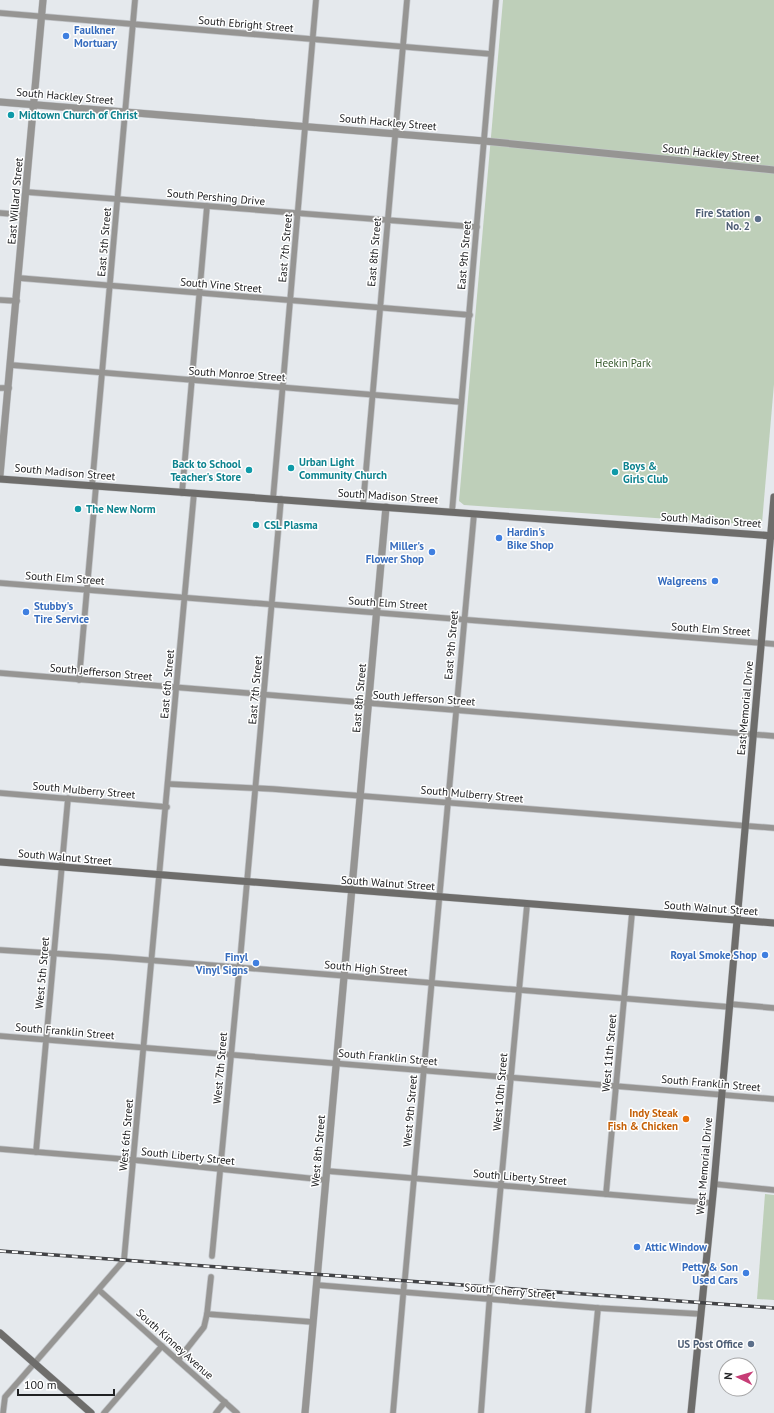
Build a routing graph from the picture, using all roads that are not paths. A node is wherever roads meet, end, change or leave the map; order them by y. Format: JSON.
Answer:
{"nodes":[{"id":1,"x":43,"y":0,"type":"edge"},
{"id":2,"x":135,"y":0,"type":"edge"},
{"id":3,"x":316,"y":0,"type":"edge"},
{"id":4,"x":407,"y":0,"type":"edge"},
{"id":5,"x":496,"y":0,"type":"edge"},
{"id":6,"x":0,"y":13,"type":"edge"},
{"id":7,"x":42,"y":17,"type":"junction"},
{"id":8,"x":133,"y":25,"type":"junction"},
{"id":9,"x":313,"y":40,"type":"junction"},
{"id":10,"x":403,"y":46,"type":"junction"},
{"id":11,"x":491,"y":54,"type":"junction"},
{"id":12,"x":0,"y":102,"type":"edge"},
{"id":13,"x":34,"y":104,"type":"junction"},
{"id":14,"x":125,"y":112,"type":"junction"},
{"id":15,"x":305,"y":126,"type":"junction"},
{"id":16,"x":395,"y":134,"type":"junction"},
{"id":17,"x":484,"y":141,"type":"junction"},
{"id":18,"x":774,"y":170,"type":"edge"},
{"id":19,"x":26,"y":192,"type":"junction"},
{"id":20,"x":118,"y":199,"type":"junction"},
{"id":21,"x":207,"y":206,"type":"junction"},
{"id":22,"x":0,"y":213,"type":"edge"},
{"id":23,"x":298,"y":213,"type":"junction"},
{"id":24,"x":24,"y":215,"type":"junction"},
{"id":25,"x":387,"y":220,"type":"junction"},
{"id":26,"x":477,"y":227,"type":"junction"},
{"id":27,"x":19,"y":278,"type":"junction"},
{"id":28,"x":110,"y":286,"type":"junction"},
{"id":29,"x":200,"y":293,"type":"junction"},
{"id":30,"x":0,"y":300,"type":"edge"},
{"id":31,"x":290,"y":300,"type":"junction"},
{"id":32,"x":17,"y":301,"type":"junction"},
{"id":33,"x":380,"y":308,"type":"junction"},
{"id":34,"x":470,"y":315,"type":"junction"},
{"id":35,"x":11,"y":365,"type":"junction"},
{"id":36,"x":103,"y":373,"type":"junction"},
{"id":37,"x":192,"y":380,"type":"junction"},
{"id":38,"x":283,"y":387,"type":"junction"},
{"id":39,"x":0,"y":388,"type":"edge"},
{"id":40,"x":9,"y":388,"type":"junction"},
{"id":41,"x":373,"y":395,"type":"junction"},
{"id":42,"x":461,"y":402,"type":"junction"},
{"id":43,"x":0,"y":475,"type":"edge"},
{"id":44,"x":0,"y":479,"type":"edge"},
{"id":45,"x":94,"y":486,"type":"junction"},
{"id":46,"x":182,"y":493,"type":"junction"},
{"id":47,"x":194,"y":493,"type":"junction"},
{"id":48,"x":774,"y":497,"type":"edge"},
{"id":49,"x":273,"y":499,"type":"junction"},
{"id":50,"x":281,"y":500,"type":"junction"},
{"id":51,"x":363,"y":505,"type":"junction"},
{"id":52,"x":386,"y":507,"type":"junction"},
{"id":53,"x":452,"y":512,"type":"junction"},
{"id":54,"x":474,"y":514,"type":"junction"},
{"id":55,"x":772,"y":536,"type":"edge"},
{"id":56,"x":0,"y":583,"type":"edge"},
{"id":57,"x":87,"y":590,"type":"junction"},
{"id":58,"x":185,"y":597,"type":"junction"},
{"id":59,"x":272,"y":604,"type":"junction"},
{"id":60,"x":377,"y":612,"type":"junction"},
{"id":61,"x":464,"y":619,"type":"junction"},
{"id":62,"x":762,"y":642,"type":"junction"},
{"id":63,"x":774,"y":644,"type":"edge"},
{"id":64,"x":0,"y":674,"type":"edge"},
{"id":65,"x":80,"y":680,"type":"junction"},
{"id":66,"x":177,"y":688,"type":"junction"},
{"id":67,"x":264,"y":695,"type":"junction"},
{"id":68,"x":370,"y":704,"type":"junction"},
{"id":69,"x":456,"y":710,"type":"junction"},
{"id":70,"x":754,"y":734,"type":"junction"},
{"id":71,"x":774,"y":736,"type":"edge"},
{"id":72,"x":169,"y":784,"type":"junction"},
{"id":73,"x":256,"y":788,"type":"junction"},
{"id":74,"x":0,"y":793,"type":"edge"},
{"id":75,"x":361,"y":796,"type":"junction"},
{"id":76,"x":68,"y":798,"type":"junction"},
{"id":77,"x":448,"y":802,"type":"junction"},
{"id":78,"x":167,"y":807,"type":"junction"},
{"id":79,"x":746,"y":826,"type":"junction"},
{"id":80,"x":774,"y":828,"type":"edge"},
{"id":81,"x":0,"y":862,"type":"edge"},
{"id":82,"x":62,"y":868,"type":"junction"},
{"id":83,"x":161,"y":876,"type":"junction"},
{"id":84,"x":248,"y":882,"type":"junction"},
{"id":85,"x":353,"y":891,"type":"junction"},
{"id":86,"x":440,"y":898,"type":"junction"},
{"id":87,"x":527,"y":905,"type":"junction"},
{"id":88,"x":632,"y":914,"type":"junction"},
{"id":89,"x":737,"y":921,"type":"junction"},
{"id":90,"x":774,"y":923,"type":"edge"},
{"id":91,"x":0,"y":950,"type":"edge"},
{"id":92,"x":54,"y":955,"type":"junction"},
{"id":93,"x":153,"y":961,"type":"junction"},
{"id":94,"x":240,"y":968,"type":"junction"},
{"id":95,"x":345,"y":976,"type":"junction"},
{"id":96,"x":432,"y":983,"type":"junction"},
{"id":97,"x":519,"y":989,"type":"junction"},
{"id":98,"x":624,"y":998,"type":"junction"},
{"id":99,"x":730,"y":1005,"type":"junction"},
{"id":100,"x":774,"y":1008,"type":"edge"},
{"id":101,"x":0,"y":1036,"type":"edge"},
{"id":102,"x":46,"y":1040,"type":"junction"},
{"id":103,"x":145,"y":1048,"type":"junction"},
{"id":104,"x":232,"y":1054,"type":"junction"},
{"id":105,"x":337,"y":1062,"type":"junction"},
{"id":106,"x":424,"y":1070,"type":"junction"},
{"id":107,"x":512,"y":1077,"type":"junction"},
{"id":108,"x":615,"y":1086,"type":"junction"},
{"id":109,"x":722,"y":1094,"type":"junction"},
{"id":110,"x":774,"y":1099,"type":"edge"},
{"id":111,"x":0,"y":1149,"type":"edge"},
{"id":112,"x":36,"y":1152,"type":"junction"},
{"id":113,"x":134,"y":1160,"type":"junction"},
{"id":114,"x":220,"y":1169,"type":"junction"},
{"id":115,"x":327,"y":1171,"type":"junction"},
{"id":116,"x":414,"y":1178,"type":"junction"},
{"id":117,"x":326,"y":1180,"type":"junction"},
{"id":118,"x":714,"y":1184,"type":"junction"},
{"id":119,"x":501,"y":1185,"type":"junction"},
{"id":120,"x":774,"y":1190,"type":"edge"},
{"id":121,"x":606,"y":1194,"type":"junction"},
{"id":122,"x":712,"y":1203,"type":"junction"},
{"id":123,"x":212,"y":1256,"type":"dead end"},
{"id":124,"x":211,"y":1277,"type":"dead end"},
{"id":125,"x":405,"y":1278,"type":"dead end"},
{"id":126,"x":492,"y":1280,"type":"dead end"},
{"id":127,"x":317,"y":1285,"type":"junction"},
{"id":128,"x":404,"y":1285,"type":"dead end"},
{"id":129,"x":99,"y":1290,"type":"junction"},
{"id":130,"x":404,"y":1292,"type":"junction"},
{"id":131,"x":490,"y":1296,"type":"junction"},
{"id":132,"x":598,"y":1308,"type":"junction"},
{"id":133,"x":207,"y":1314,"type":"junction"},
{"id":134,"x":701,"y":1314,"type":"junction"},
{"id":135,"x":313,"y":1322,"type":"junction"},
{"id":136,"x":0,"y":1333,"type":"edge"},
{"id":137,"x":162,"y":1346,"type":"junction"},
{"id":138,"x":178,"y":1360,"type":"junction"},
{"id":139,"x":34,"y":1364,"type":"junction"},
{"id":140,"x":225,"y":1402,"type":"junction"},
{"id":141,"x":3,"y":1413,"type":"edge"},
{"id":142,"x":90,"y":1413,"type":"edge"},
{"id":143,"x":104,"y":1413,"type":"edge"},
{"id":144,"x":216,"y":1413,"type":"edge"},
{"id":145,"x":238,"y":1413,"type":"edge"},
{"id":146,"x":305,"y":1413,"type":"edge"},
{"id":147,"x":393,"y":1413,"type":"edge"},
{"id":148,"x":481,"y":1413,"type":"edge"},
{"id":149,"x":588,"y":1413,"type":"edge"},
{"id":150,"x":690,"y":1413,"type":"edge"}],
"edges":[{"from":1,"to":7,"type":"street","name":"East Willard Street"},
{"from":2,"to":8,"type":"street","name":"East 5th Street"},
{"from":3,"to":9,"type":"street","name":"East 7th Street"},
{"from":4,"to":10,"type":"street","name":"East 8th Street"},
{"from":5,"to":11,"type":"street","name":"East 9th Street"},
{"from":6,"to":7,"type":"street","name":"South Ebright Street"},
{"from":7,"to":8,"type":"street","name":"South Ebright Street"},
{"from":7,"to":13,"type":"street","name":"East Willard Street"},
{"from":8,"to":9,"type":"street","name":"South Ebright Street"},
{"from":8,"to":14,"type":"street","name":"East 5th Street"},
{"from":9,"to":10,"type":"street","name":"South Ebright Street"},
{"from":9,"to":15,"type":"street","name":"East 7th Street"},
{"from":10,"to":11,"type":"street","name":"South Ebright Street"},
{"from":10,"to":16,"type":"street","name":"East 8th Street"},
{"from":11,"to":17,"type":"street","name":"East 9th Street"},
{"from":12,"to":13,"type":"street","name":"South Hackley Street"},
{"from":13,"to":14,"type":"street","name":"South Hackley Street"},
{"from":13,"to":19,"type":"street","name":"East Willard Street"},
{"from":14,"to":15,"type":"street","name":"South Hackley Street"},
{"from":14,"to":20,"type":"street","name":"East 5th Street"},
{"from":15,"to":16,"type":"street","name":"South Hackley Street"},
{"from":15,"to":23,"type":"street","name":"East 7th Street"},
{"from":16,"to":17,"type":"street","name":"South Hackley Street"},
{"from":16,"to":25,"type":"street","name":"East 8th Street"},
{"from":17,"to":18,"type":"street","name":"South Hackley Street"},
{"from":17,"to":26,"type":"street","name":"East 9th Street"},
{"from":19,"to":20,"type":"street","name":"South Pershing Drive"},
{"from":19,"to":24,"type":"street","name":"East Willard Street"},
{"from":20,"to":21,"type":"street","name":"South Pershing Drive"},
{"from":20,"to":28,"type":"street","name":"East 5th Street"},
{"from":21,"to":23,"type":"street","name":"South Pershing Drive"},
{"from":21,"to":29,"type":"street"},
{"from":22,"to":24,"type":"street"},
{"from":23,"to":25,"type":"street","name":"South Pershing Drive"},
{"from":23,"to":31,"type":"street","name":"East 7th Street"},
{"from":24,"to":27,"type":"street","name":"East Willard Street"},
{"from":25,"to":26,"type":"street","name":"South Pershing Drive"},
{"from":25,"to":33,"type":"street","name":"East 8th Street"},
{"from":26,"to":34,"type":"street","name":"East 9th Street"},
{"from":27,"to":28,"type":"street","name":"South Vine Street"},
{"from":27,"to":32,"type":"street","name":"East Willard Street"},
{"from":28,"to":29,"type":"street","name":"South Vine Street"},
{"from":28,"to":36,"type":"street","name":"East 5th Street"},
{"from":29,"to":31,"type":"street","name":"South Vine Street"},
{"from":29,"to":37,"type":"street"},
{"from":30,"to":32,"type":"street"},
{"from":31,"to":33,"type":"street","name":"South Vine Street"},
{"from":31,"to":38,"type":"street","name":"East 7th Street"},
{"from":32,"to":35,"type":"street","name":"East Willard Street"},
{"from":33,"to":34,"type":"street","name":"South Vine Street"},
{"from":33,"to":41,"type":"street","name":"East 8th Street"},
{"from":34,"to":42,"type":"street","name":"East 9th Street"},
{"from":35,"to":36,"type":"street","name":"South Monroe Street"},
{"from":35,"to":40,"type":"street","name":"East Willard Street"},
{"from":36,"to":37,"type":"street","name":"South Monroe Street"},
{"from":36,"to":45,"type":"street","name":"East 5th Street"},
{"from":37,"to":38,"type":"street","name":"South Monroe Street"},
{"from":37,"to":46,"type":"street"},
{"from":38,"to":41,"type":"street","name":"South Monroe Street"},
{"from":38,"to":49,"type":"street","name":"East 7th Street"},
{"from":39,"to":40,"type":"street"},
{"from":40,"to":43,"type":"street","name":"East Willard Street"},
{"from":41,"to":42,"type":"street","name":"South Monroe Street"},
{"from":41,"to":51,"type":"street","name":"East 8th Street"},
{"from":42,"to":53,"type":"street","name":"East 9th Street"},
{"from":44,"to":45,"type":"main road","name":"South Madison Street"},
{"from":45,"to":46,"type":"main road","name":"South Madison Street"},
{"from":45,"to":57,"type":"street","name":"East 5th Street"},
{"from":46,"to":47,"type":"main road","name":"South Madison Street"},
{"from":47,"to":49,"type":"main road","name":"South Madison Street"},
{"from":47,"to":58,"type":"street","name":"East 6th Street"},
{"from":48,"to":55,"type":"main road","name":"East Memorial Drive"},
{"from":49,"to":50,"type":"main road","name":"South Madison Street"},
{"from":50,"to":51,"type":"main road","name":"South Madison Street"},
{"from":50,"to":59,"type":"street","name":"East 7th Street"},
{"from":51,"to":52,"type":"main road","name":"South Madison Street"},
{"from":52,"to":53,"type":"main road","name":"South Madison Street"},
{"from":52,"to":60,"type":"street","name":"East 8th Street"},
{"from":53,"to":54,"type":"main road","name":"South Madison Street"},
{"from":54,"to":55,"type":"main road","name":"South Madison Street"},
{"from":54,"to":61,"type":"street","name":"East 9th Street"},
{"from":55,"to":62,"type":"main road","name":"East Memorial Drive"},
{"from":56,"to":57,"type":"street","name":"South Elm Street"},
{"from":57,"to":58,"type":"street","name":"South Elm Street"},
{"from":57,"to":65,"type":"street","name":"East 5th Street"},
{"from":58,"to":59,"type":"street","name":"South Elm Street"},
{"from":58,"to":66,"type":"street","name":"East 6th Street"},
{"from":59,"to":60,"type":"street","name":"South Elm Street"},
{"from":59,"to":67,"type":"street","name":"East 7th Street"},
{"from":60,"to":61,"type":"street","name":"South Elm Street"},
{"from":60,"to":68,"type":"street","name":"East 8th Street"},
{"from":61,"to":62,"type":"street","name":"South Elm Street"},
{"from":61,"to":69,"type":"street","name":"East 9th Street"},
{"from":62,"to":63,"type":"street","name":"South Elm Street"},
{"from":62,"to":70,"type":"main road","name":"East Memorial Drive"},
{"from":64,"to":65,"type":"street","name":"South Jefferson Street"},
{"from":65,"to":66,"type":"street","name":"South Jefferson Street"},
{"from":66,"to":67,"type":"street","name":"South Jefferson Street"},
{"from":66,"to":72,"type":"street","name":"East 6th Street"},
{"from":67,"to":68,"type":"street","name":"South Jefferson Street"},
{"from":67,"to":73,"type":"street","name":"East 7th Street"},
{"from":68,"to":69,"type":"street","name":"South Jefferson Street"},
{"from":68,"to":75,"type":"street","name":"East 8th Street"},
{"from":69,"to":70,"type":"street","name":"South Jefferson Street"},
{"from":69,"to":77,"type":"street","name":"East 9th Street"},
{"from":70,"to":71,"type":"street","name":"South Jefferson Street"},
{"from":70,"to":79,"type":"main road","name":"East Memorial Drive"},
{"from":72,"to":73,"type":"street","name":"South Mulberry Street"},
{"from":72,"to":78,"type":"street","name":"East 6th Street"},
{"from":73,"to":75,"type":"street","name":"South Mulberry Street"},
{"from":73,"to":84,"type":"street","name":"East 7th Street"},
{"from":74,"to":76,"type":"street","name":"South Mulberry Street"},
{"from":75,"to":77,"type":"street","name":"South Mulberry Street"},
{"from":75,"to":85,"type":"street","name":"East 8th Street"},
{"from":76,"to":78,"type":"street","name":"South Mulberry Street"},
{"from":76,"to":82,"type":"street"},
{"from":77,"to":79,"type":"street","name":"South Mulberry Street"},
{"from":77,"to":86,"type":"street","name":"East 9th Street"},
{"from":78,"to":83,"type":"street","name":"East 6th Street"},
{"from":79,"to":80,"type":"street","name":"South Mulberry Street"},
{"from":79,"to":89,"type":"main road","name":"East Memorial Drive"},
{"from":81,"to":82,"type":"main road","name":"South Walnut Street"},
{"from":82,"to":83,"type":"main road","name":"South Walnut Street"},
{"from":82,"to":92,"type":"street","name":"West 5th Street"},
{"from":83,"to":84,"type":"main road","name":"South Walnut Street"},
{"from":83,"to":93,"type":"street","name":"West 6th Street"},
{"from":84,"to":85,"type":"main road","name":"South Walnut Street"},
{"from":84,"to":94,"type":"street","name":"West 7th Street"},
{"from":85,"to":86,"type":"main road","name":"South Walnut Street"},
{"from":85,"to":95,"type":"street","name":"West 8th Street"},
{"from":86,"to":87,"type":"main road","name":"South Walnut Street"},
{"from":86,"to":96,"type":"street","name":"West 9th Street"},
{"from":87,"to":88,"type":"main road","name":"South Walnut Street"},
{"from":87,"to":97,"type":"street","name":"West 10th Street"},
{"from":88,"to":89,"type":"main road","name":"South Walnut Street"},
{"from":88,"to":98,"type":"street","name":"West 11th Street"},
{"from":89,"to":90,"type":"main road","name":"South Walnut Street"},
{"from":89,"to":99,"type":"main road","name":"West Memorial Drive"},
{"from":91,"to":92,"type":"street","name":"South High Street"},
{"from":92,"to":93,"type":"street","name":"South High Street"},
{"from":92,"to":102,"type":"street","name":"West 5th Street"},
{"from":93,"to":94,"type":"street","name":"South High Street"},
{"from":93,"to":103,"type":"street","name":"West 6th Street"},
{"from":94,"to":95,"type":"street","name":"South High Street"},
{"from":94,"to":104,"type":"street","name":"West 7th Street"},
{"from":95,"to":96,"type":"street","name":"South High Street"},
{"from":95,"to":105,"type":"street","name":"West 8th Street"},
{"from":96,"to":97,"type":"street","name":"South High Street"},
{"from":96,"to":106,"type":"street","name":"West 9th Street"},
{"from":97,"to":98,"type":"street","name":"South High Street"},
{"from":97,"to":107,"type":"street","name":"West 10th Street"},
{"from":98,"to":99,"type":"street","name":"South High Street"},
{"from":98,"to":108,"type":"street","name":"West 11th Street"},
{"from":99,"to":100,"type":"street","name":"South High Street"},
{"from":99,"to":109,"type":"main road","name":"West Memorial Drive"},
{"from":101,"to":102,"type":"street","name":"South Franklin Street"},
{"from":102,"to":103,"type":"street","name":"South Franklin Street"},
{"from":102,"to":112,"type":"street","name":"West 5th Street"},
{"from":103,"to":104,"type":"street","name":"South Franklin Street"},
{"from":103,"to":113,"type":"street","name":"West 6th Street"},
{"from":104,"to":105,"type":"street","name":"South Franklin Street"},
{"from":104,"to":114,"type":"street","name":"West 7th Street"},
{"from":105,"to":106,"type":"street","name":"South Franklin Street"},
{"from":105,"to":115,"type":"street","name":"West 8th Street"},
{"from":106,"to":107,"type":"street","name":"South Franklin Street"},
{"from":106,"to":116,"type":"street","name":"West 9th Street"},
{"from":107,"to":108,"type":"street","name":"South Franklin Street"},
{"from":107,"to":119,"type":"street","name":"West 10th Street"},
{"from":108,"to":109,"type":"street","name":"South Franklin Street"},
{"from":108,"to":121,"type":"street","name":"West 11th Street"},
{"from":109,"to":110,"type":"street","name":"South Franklin Street"},
{"from":109,"to":118,"type":"main road","name":"West Memorial Drive"},
{"from":111,"to":112,"type":"street","name":"South Liberty Street"},
{"from":112,"to":113,"type":"street","name":"South Liberty Street"},
{"from":113,"to":114,"type":"street","name":"South Liberty Street"},
{"from":113,"to":129,"type":"street","name":"West 6th Street"},
{"from":114,"to":117,"type":"street","name":"South Liberty Street"},
{"from":114,"to":123,"type":"street","name":"West 7th Street"},
{"from":115,"to":116,"type":"street","name":"South Liberty Street"},
{"from":115,"to":117,"type":"street","name":"West 8th Street"},
{"from":116,"to":119,"type":"street","name":"South Liberty Street"},
{"from":116,"to":125,"type":"street","name":"West 9th Street"},
{"from":117,"to":127,"type":"street","name":"West 8th Street"},
{"from":118,"to":120,"type":"street"},
{"from":118,"to":122,"type":"main road","name":"West Memorial Drive"},
{"from":119,"to":121,"type":"street","name":"South Liberty Street"},
{"from":119,"to":126,"type":"street","name":"West 10th Street"},
{"from":121,"to":122,"type":"street","name":"South Liberty Street"},
{"from":122,"to":134,"type":"main road","name":"West Memorial Drive"},
{"from":124,"to":133,"type":"street"},
{"from":127,"to":130,"type":"street","name":"South Cherry Street"},
{"from":127,"to":135,"type":"street","name":"West 8th Street"},
{"from":128,"to":130,"type":"street"},
{"from":129,"to":137,"type":"street","name":"South Kinney Avenue"},
{"from":129,"to":139,"type":"street","name":"West 6th Street"},
{"from":130,"to":131,"type":"street","name":"South Cherry Street"},
{"from":130,"to":147,"type":"street"},
{"from":131,"to":132,"type":"street","name":"South Cherry Street"},
{"from":131,"to":148,"type":"street"},
{"from":132,"to":134,"type":"street","name":"South Cherry Street"},
{"from":132,"to":149,"type":"street"},
{"from":133,"to":135,"type":"street"},
{"from":133,"to":138,"type":"street"},
{"from":134,"to":150,"type":"main road","name":"West Memorial Drive"},
{"from":135,"to":146,"type":"street","name":"West 8th Street"},
{"from":136,"to":139,"type":"main road"},
{"from":137,"to":138,"type":"street","name":"South Kinney Avenue"},
{"from":137,"to":143,"type":"street"},
{"from":138,"to":140,"type":"street","name":"South Kinney Avenue"},
{"from":139,"to":141,"type":"street"},
{"from":139,"to":142,"type":"main road"},
{"from":140,"to":144,"type":"street"},
{"from":140,"to":145,"type":"street","name":"South Kinney Avenue"}]}
